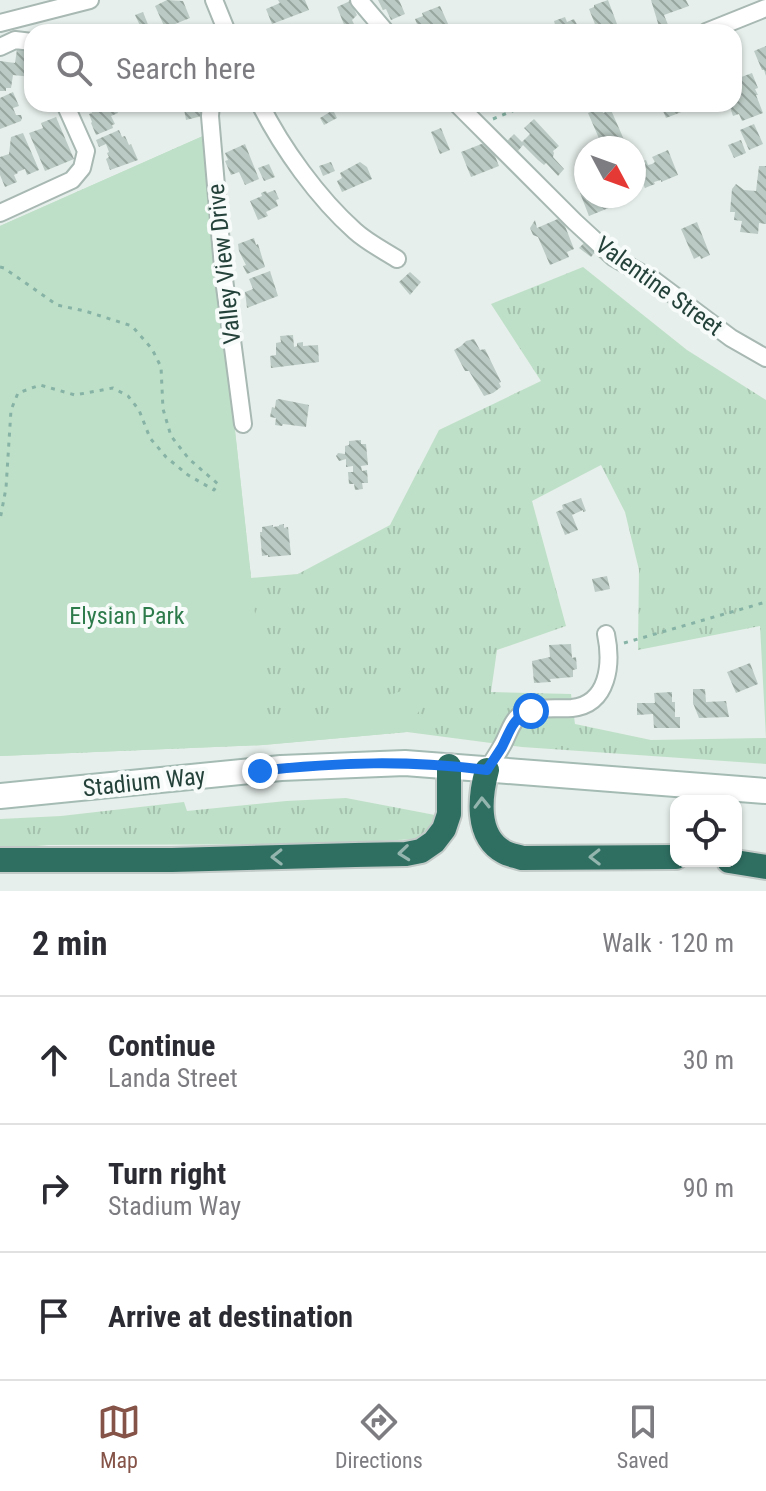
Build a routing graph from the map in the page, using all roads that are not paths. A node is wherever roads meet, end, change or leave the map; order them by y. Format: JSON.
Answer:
{"nodes":[{"id":1,"x":90,"y":0,"type":"edge"},
{"id":2,"x":214,"y":0,"type":"edge"},
{"id":3,"x":359,"y":0,"type":"edge"},
{"id":4,"x":766,"y":8,"type":"edge"},
{"id":5,"x":0,"y":23,"type":"edge"},
{"id":6,"x":222,"y":24,"type":"edge"},
{"id":7,"x":379,"y":24,"type":"edge"},
{"id":8,"x":726,"y":24,"type":"edge"},
{"id":9,"x":24,"y":41,"type":"edge"},
{"id":10,"x":0,"y":47,"type":"edge"},
{"id":11,"x":69,"y":112,"type":"edge"},
{"id":12,"x":210,"y":112,"type":"edge"},
{"id":13,"x":264,"y":112,"type":"edge"},
{"id":14,"x":465,"y":112,"type":"edge"},
{"id":15,"x":0,"y":213,"type":"edge"},
{"id":16,"x":397,"y":259,"type":"dead end"},
{"id":17,"x":766,"y":358,"type":"edge"},
{"id":18,"x":243,"y":424,"type":"dead end"},
{"id":19,"x":607,"y":640,"type":"road end"},
{"id":20,"x":449,"y":766,"type":"junction"},
{"id":21,"x":487,"y":770,"type":"junction"},
{"id":22,"x":766,"y":791,"type":"edge"},
{"id":23,"x":0,"y":796,"type":"edge"},
{"id":24,"x":670,"y":857,"type":"edge"},
{"id":25,"x":0,"y":860,"type":"edge"},
{"id":26,"x":742,"y":863,"type":"edge"},
{"id":27,"x":766,"y":867,"type":"edge"}],
"edges":[{"from":1,"to":5,"type":"street"},
{"from":2,"to":6,"type":"street"},
{"from":3,"to":7,"type":"street"},
{"from":4,"to":8,"type":"street"},
{"from":9,"to":10,"type":"street"},
{"from":11,"to":15,"type":"street"},
{"from":12,"to":18,"type":"street","name":"Valley View Drive"},
{"from":13,"to":16,"type":"street"},
{"from":14,"to":17,"type":"street","name":"Valentine Street"},
{"from":19,"to":21,"type":"street"},
{"from":20,"to":21,"type":"main road","name":"Stadium Way"},
{"from":20,"to":23,"type":"main road","name":"Stadium Way"},
{"from":20,"to":25,"type":"highway","one_way":true},
{"from":21,"to":22,"type":"main road","name":"Stadium Way"},
{"from":24,"to":21,"type":"highway","one_way":true},
{"from":26,"to":27,"type":"highway"}]}
